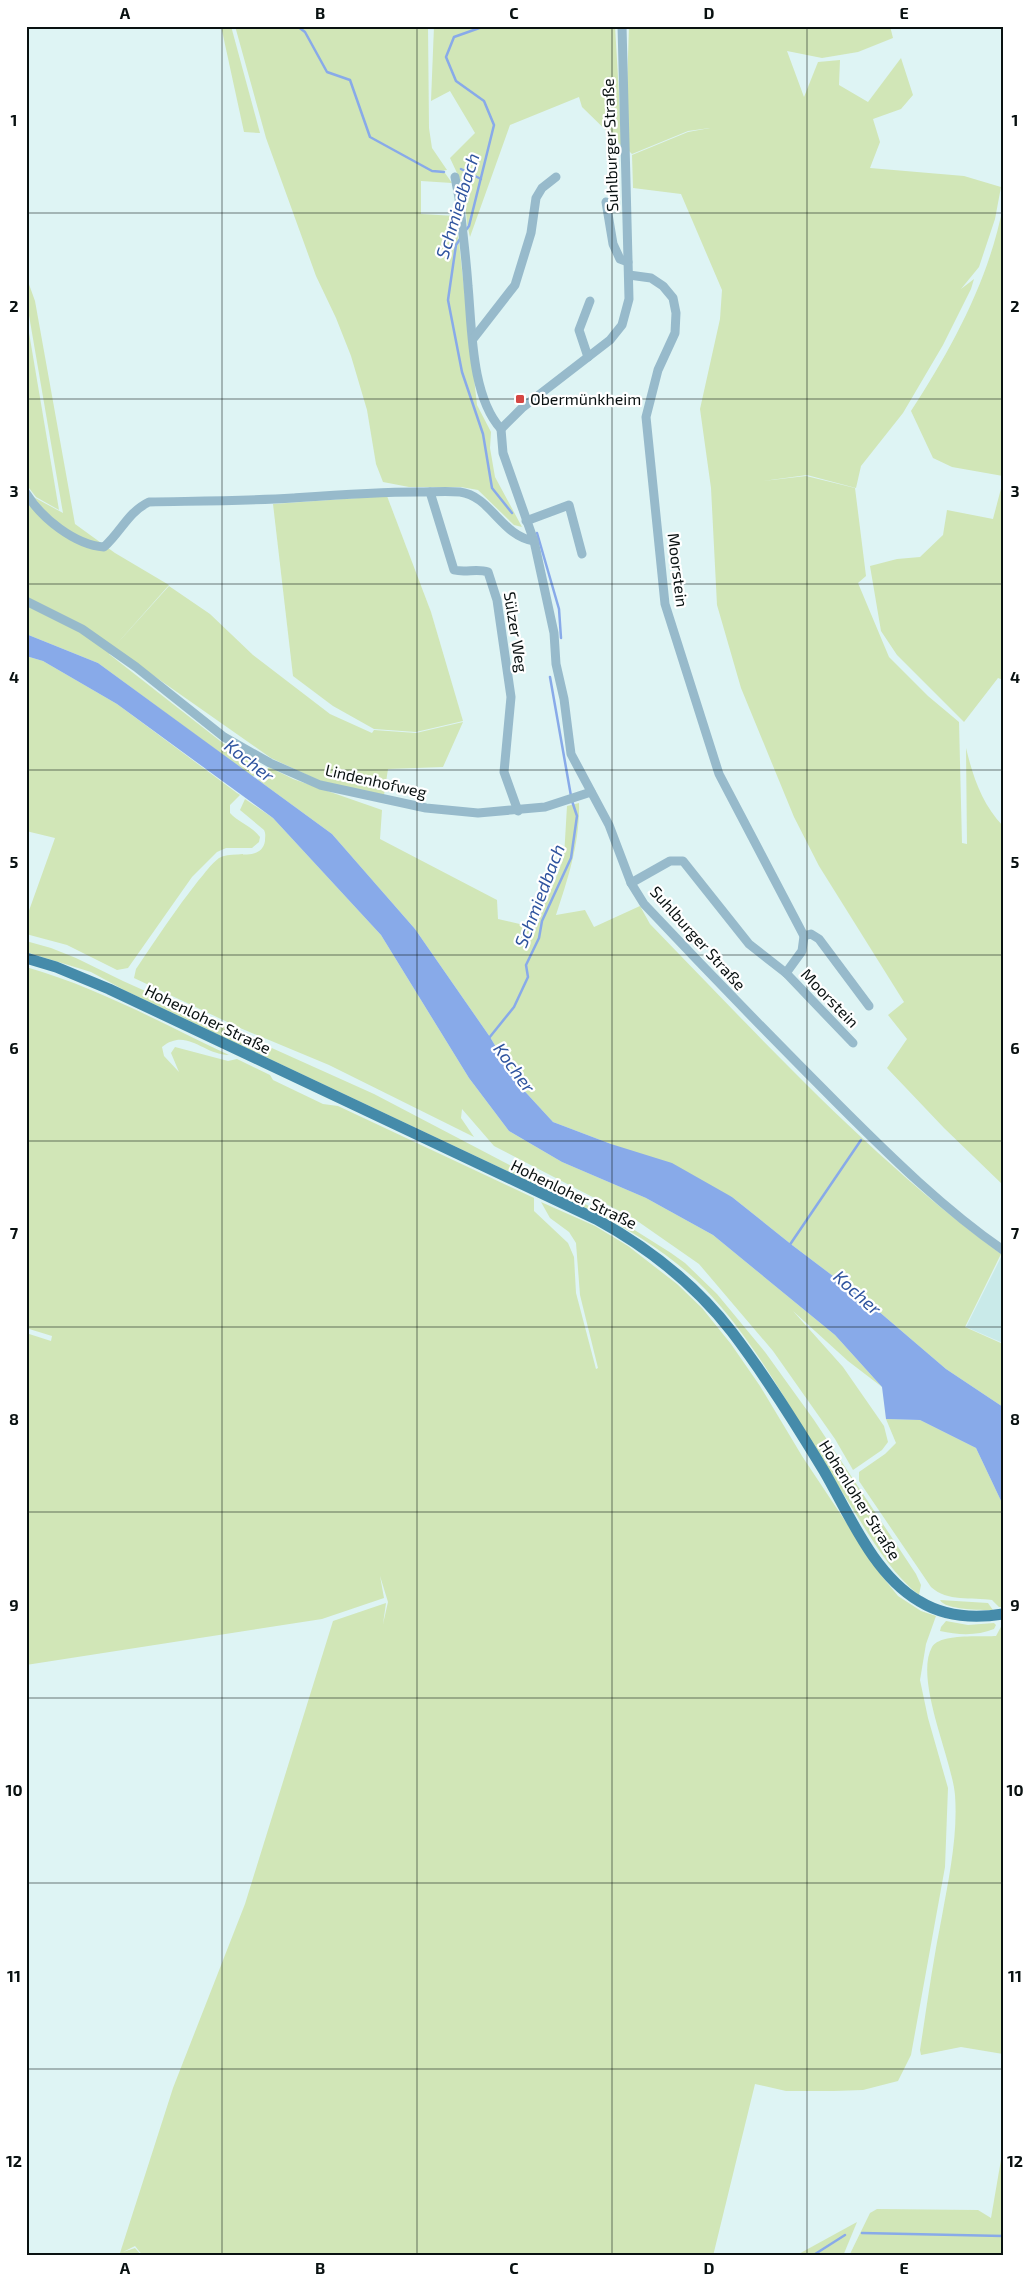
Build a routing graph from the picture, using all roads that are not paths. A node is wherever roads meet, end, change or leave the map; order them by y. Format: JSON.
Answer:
{"nodes":[{"id":1,"x":622,"y":26,"type":"edge"},
{"id":2,"x":455,"y":177,"type":"dead end"},
{"id":3,"x":556,"y":177,"type":"dead end"},
{"id":4,"x":606,"y":202,"type":"dead end"},
{"id":5,"x":628,"y":262,"type":"junction"},
{"id":6,"x":629,"y":274,"type":"junction"},
{"id":7,"x":590,"y":301,"type":"dead end"},
{"id":8,"x":473,"y":339,"type":"junction"},
{"id":9,"x":588,"y":357,"type":"junction"},
{"id":10,"x":500,"y":429,"type":"junction"},
{"id":11,"x":430,"y":492,"type":"junction"},
{"id":12,"x":26,"y":493,"type":"edge"},
{"id":13,"x":526,"y":521,"type":"junction"},
{"id":14,"x":534,"y":541,"type":"junction"},
{"id":15,"x":582,"y":554,"type":"dead end"},
{"id":16,"x":26,"y":601,"type":"edge"},
{"id":17,"x":591,"y":792,"type":"junction"},
{"id":18,"x":518,"y":811,"type":"junction"},
{"id":19,"x":631,"y":883,"type":"junction"},
{"id":20,"x":804,"y":936,"type":"junction"},
{"id":21,"x":26,"y":958,"type":"edge"},
{"id":22,"x":786,"y":973,"type":"junction"},
{"id":23,"x":869,"y":1006,"type":"dead end"},
{"id":24,"x":853,"y":1043,"type":"dead end"},
{"id":25,"x":1003,"y":1250,"type":"edge"},
{"id":26,"x":997,"y":1615,"type":"edge"}],
"edges":[{"from":1,"to":5,"type":"street","name":"Suhlburger Straße"},
{"from":2,"to":8,"type":"street"},
{"from":3,"to":8,"type":"street"},
{"from":4,"to":5,"type":"street","name":"Suhlburger Straße"},
{"from":5,"to":6,"type":"street","name":"Suhlburger Straße"},
{"from":6,"to":9,"type":"street","name":"Suhlburger Straße"},
{"from":6,"to":20,"type":"street","name":"Moorstein"},
{"from":7,"to":9,"type":"street"},
{"from":8,"to":10,"type":"street"},
{"from":9,"to":10,"type":"street","name":"Suhlburger Straße"},
{"from":10,"to":13,"type":"street","name":"Suhlburger Straße"},
{"from":11,"to":12,"type":"street"},
{"from":11,"to":14,"type":"street"},
{"from":11,"to":18,"type":"street","name":"Sülzer Weg"},
{"from":13,"to":14,"type":"street","name":"Suhlburger Straße"},
{"from":13,"to":15,"type":"street"},
{"from":14,"to":17,"type":"street","name":"Suhlburger Straße"},
{"from":16,"to":18,"type":"street","name":"Lindenhofweg"},
{"from":17,"to":18,"type":"street","name":"Lindenhofweg"},
{"from":17,"to":19,"type":"street","name":"Suhlburger Straße"},
{"from":19,"to":22,"type":"street","name":"Moorstein"},
{"from":19,"to":25,"type":"street","name":"Suhlburger Straße"},
{"from":20,"to":22,"type":"street","name":"Moorstein"},
{"from":20,"to":23,"type":"street","name":"Moorstein"},
{"from":21,"to":26,"type":"main road","name":"Hohenloher Straße"},
{"from":22,"to":24,"type":"street","name":"Moorstein"}]}
